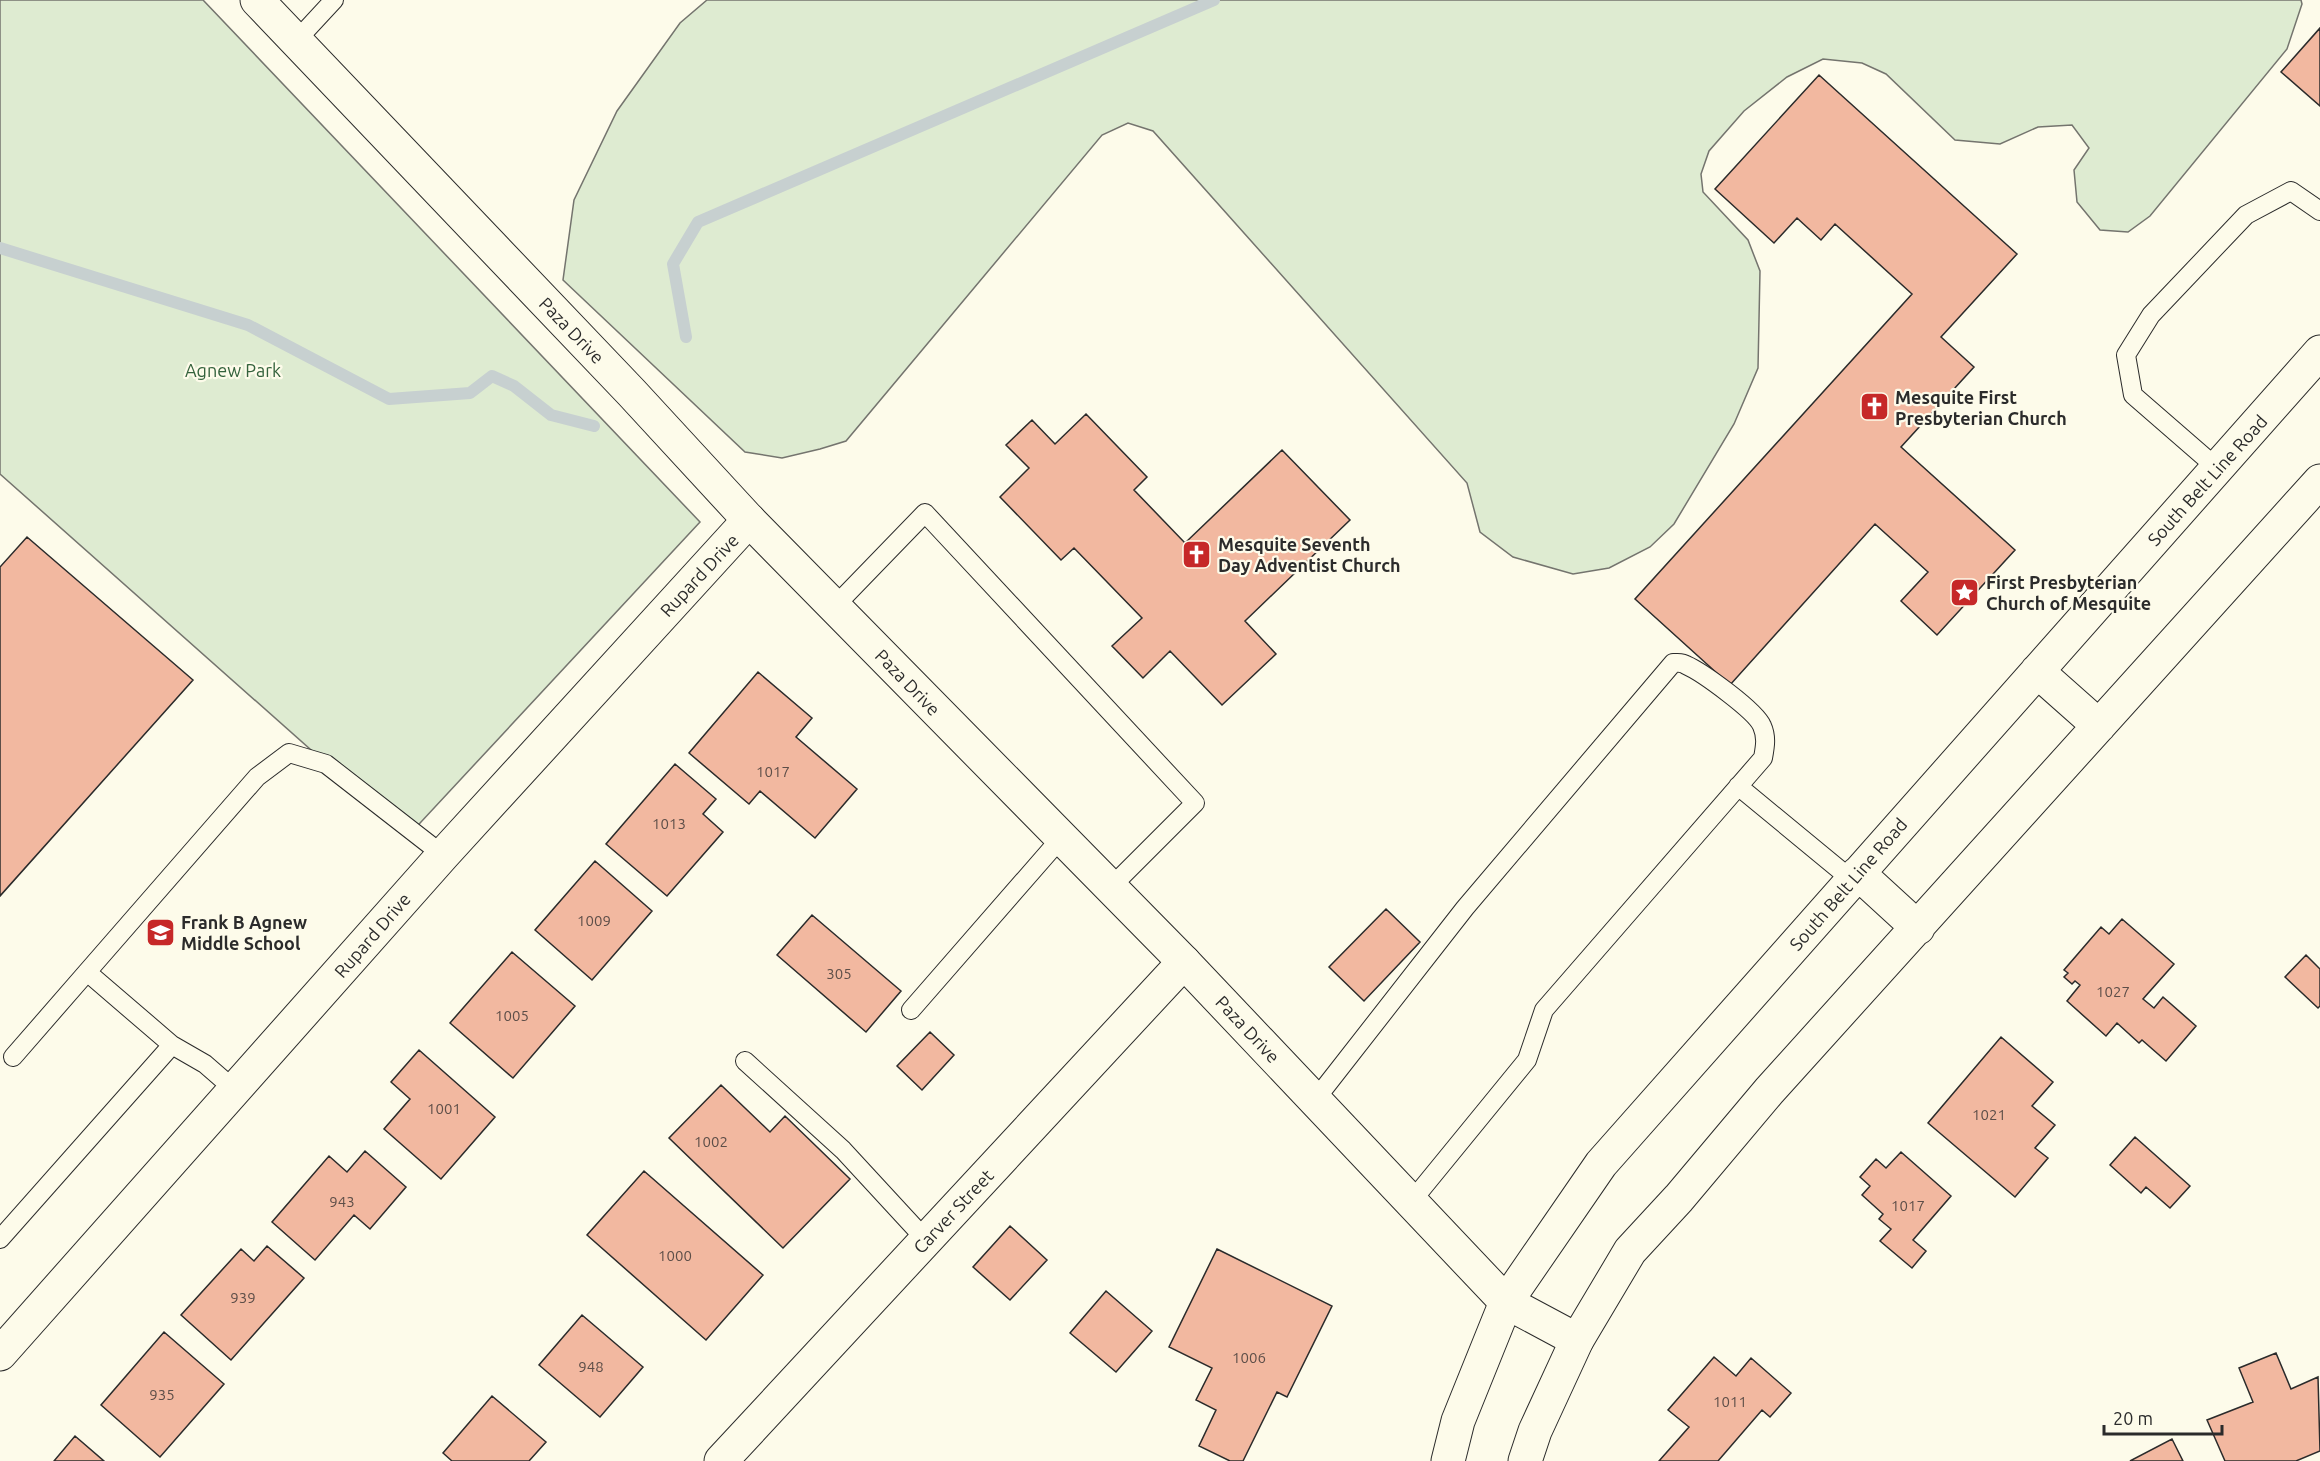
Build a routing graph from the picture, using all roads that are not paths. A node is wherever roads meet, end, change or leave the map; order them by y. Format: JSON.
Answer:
{"nodes":[{"id":1,"x":257,"y":0,"type":"edge"},
{"id":2,"x":334,"y":0,"type":"edge"},
{"id":3,"x":296,"y":40,"type":"junction"},
{"id":4,"x":2320,"y":211,"type":"edge"},
{"id":5,"x":2320,"y":352,"type":"edge"},
{"id":6,"x":2217,"y":468,"type":"junction"},
{"id":7,"x":2320,"y":481,"type":"edge"},
{"id":8,"x":749,"y":520,"type":"junction"},
{"id":9,"x":834,"y":607,"type":"junction"},
{"id":10,"x":2037,"y":672,"type":"junction"},
{"id":11,"x":2099,"y":726,"type":"junction"},
{"id":12,"x":1738,"y":786,"type":"junction"},
{"id":13,"x":1061,"y":838,"type":"junction"},
{"id":14,"x":443,"y":855,"type":"junction"},
{"id":15,"x":1855,"y":877,"type":"junction"},
{"id":16,"x":1110,"y":888,"type":"junction"},
{"id":17,"x":1918,"y":928,"type":"junction"},
{"id":18,"x":1184,"y":962,"type":"junction"},
{"id":19,"x":87,"y":972,"type":"junction"},
{"id":20,"x":911,"y":1010,"type":"dead end"},
{"id":21,"x":172,"y":1045,"type":"junction"},
{"id":22,"x":13,"y":1057,"type":"dead end"},
{"id":23,"x":745,"y":1061,"type":"dead end"},
{"id":24,"x":236,"y":1091,"type":"junction"},
{"id":25,"x":1315,"y":1100,"type":"junction"},
{"id":26,"x":1411,"y":1202,"type":"junction"},
{"id":27,"x":0,"y":1239,"type":"edge"},
{"id":28,"x":926,"y":1240,"type":"junction"},
{"id":29,"x":1506,"y":1302,"type":"junction"},
{"id":30,"x":1577,"y":1340,"type":"junction"},
{"id":31,"x":0,"y":1354,"type":"edge"},
{"id":32,"x":721,"y":1461,"type":"edge"},
{"id":33,"x":1448,"y":1461,"type":"edge"},
{"id":34,"x":1525,"y":1461,"type":"edge"}],
"edges":[{"from":1,"to":3,"type":"street","name":"Paza Drive"},
{"from":2,"to":3,"type":"lane"},
{"from":3,"to":8,"type":"street","name":"Paza Drive"},
{"from":4,"to":6,"type":"lane"},
{"from":5,"to":6,"type":"street","name":"South Belt Line Road"},
{"from":6,"to":10,"type":"street","name":"South Belt Line Road"},
{"from":7,"to":11,"type":"street"},
{"from":8,"to":9,"type":"street","name":"Paza Drive"},
{"from":8,"to":14,"type":"street","name":"Rupard Drive"},
{"from":9,"to":13,"type":"street","name":"Paza Drive"},
{"from":9,"to":16,"type":"lane"},
{"from":10,"to":11,"type":"street"},
{"from":10,"to":15,"type":"street","name":"South Belt Line Road"},
{"from":11,"to":17,"type":"street"},
{"from":12,"to":15,"type":"lane"},
{"from":12,"to":25,"type":"lane"},
{"from":12,"to":26,"type":"lane"},
{"from":13,"to":16,"type":"street","name":"Paza Drive"},
{"from":13,"to":20,"type":"lane"},
{"from":14,"to":19,"type":"lane"},
{"from":14,"to":24,"type":"street","name":"Rupard Drive"},
{"from":15,"to":17,"type":"street"},
{"from":15,"to":29,"type":"street","name":"South Belt Line Road"},
{"from":16,"to":18,"type":"street","name":"Paza Drive"},
{"from":17,"to":30,"type":"street"},
{"from":18,"to":25,"type":"street","name":"Paza Drive"},
{"from":18,"to":28,"type":"street","name":"Carver Street"},
{"from":19,"to":21,"type":"lane"},
{"from":19,"to":22,"type":"lane"},
{"from":21,"to":24,"type":"lane"},
{"from":21,"to":27,"type":"lane"},
{"from":23,"to":28,"type":"lane"},
{"from":24,"to":31,"type":"street","name":"Rupard Drive"},
{"from":25,"to":26,"type":"street","name":"Paza Drive"},
{"from":26,"to":29,"type":"street","name":"Paza Drive"},
{"from":28,"to":32,"type":"street","name":"Carver Street"},
{"from":29,"to":30,"type":"street","name":"Paza Drive"},
{"from":29,"to":33,"type":"street","name":"South Belt Line Road"},
{"from":30,"to":34,"type":"street"}]}
